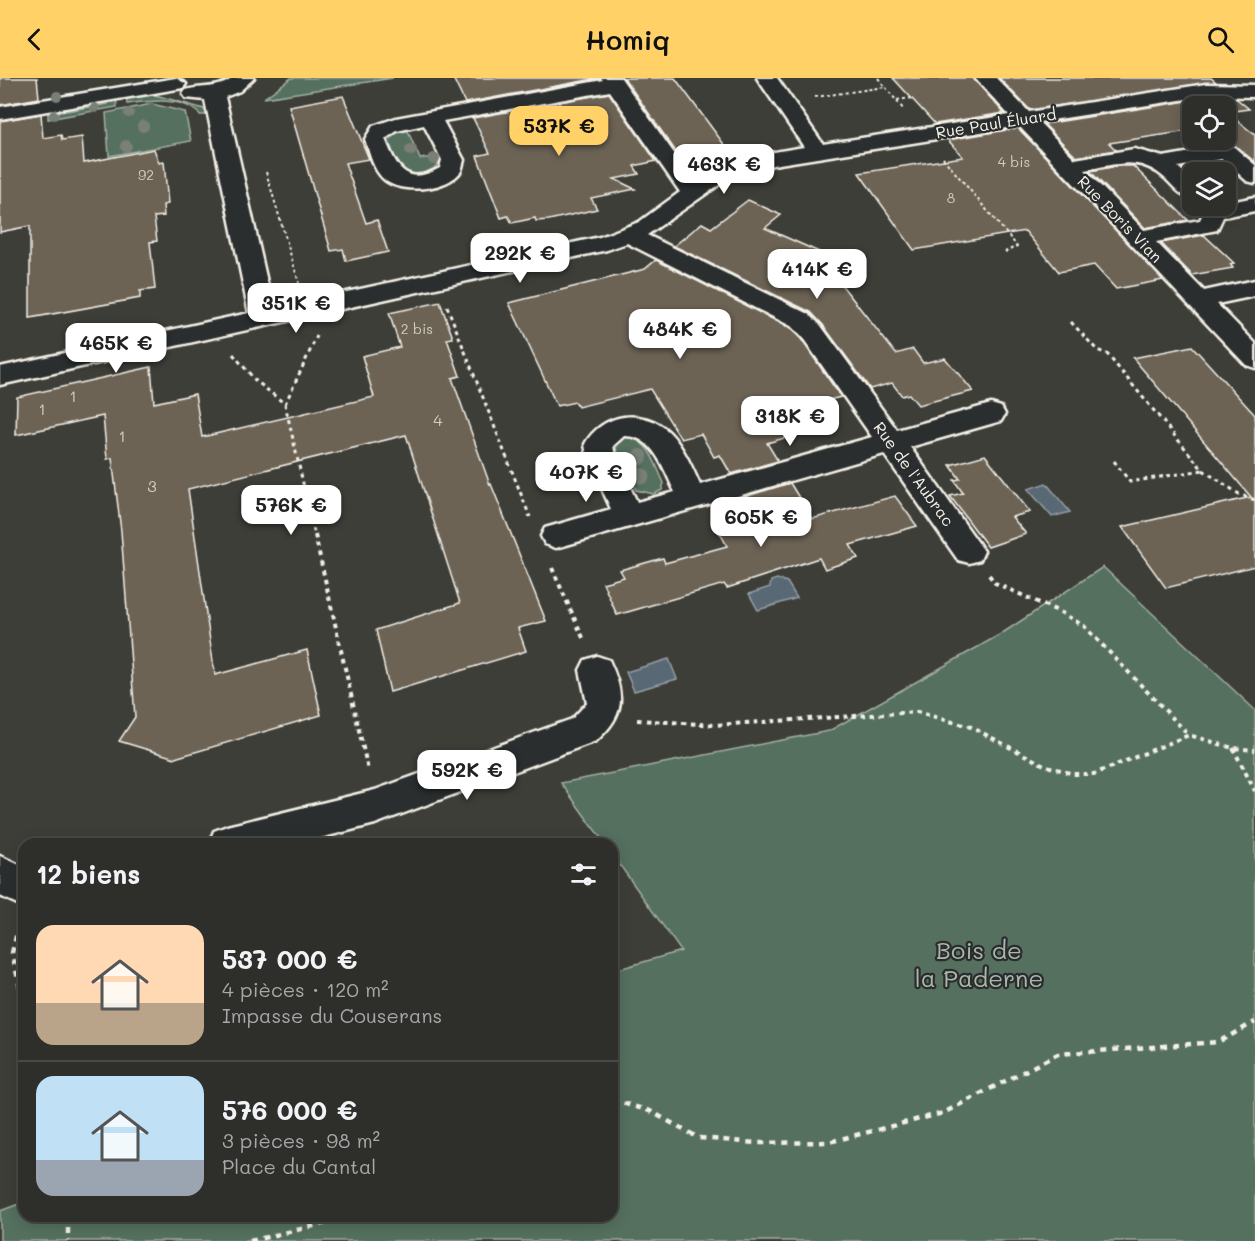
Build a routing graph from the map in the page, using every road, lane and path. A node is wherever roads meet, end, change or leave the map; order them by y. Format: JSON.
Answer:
{"nodes":[{"id":1,"x":244,"y":78,"type":"edge"},
{"id":2,"x":767,"y":78,"type":"edge"},
{"id":3,"x":878,"y":78,"type":"edge"},
{"id":4,"x":985,"y":78,"type":"edge"},
{"id":5,"x":177,"y":81,"type":"edge"},
{"id":6,"x":613,"y":81,"type":"edge"},
{"id":7,"x":885,"y":87,"type":"junction"},
{"id":8,"x":1255,"y":91,"type":"edge"},
{"id":9,"x":214,"y":94,"type":"junction"},
{"id":10,"x":912,"y":98,"type":"dead end"},
{"id":11,"x":896,"y":100,"type":"junction"},
{"id":12,"x":783,"y":101,"type":"junction"},
{"id":13,"x":0,"y":113,"type":"edge"},
{"id":14,"x":431,"y":118,"type":"dead end"},
{"id":15,"x":1024,"y":118,"type":"junction"},
{"id":16,"x":924,"y":134,"type":"junction"},
{"id":17,"x":817,"y":151,"type":"junction"},
{"id":18,"x":1162,"y":164,"type":"junction"},
{"id":19,"x":1069,"y":166,"type":"junction"},
{"id":20,"x":265,"y":169,"type":"dead end"},
{"id":21,"x":1255,"y":176,"type":"edge"},
{"id":22,"x":1182,"y":183,"type":"edge"},
{"id":23,"x":692,"y":194,"type":"junction"},
{"id":24,"x":1255,"y":204,"type":"edge"},
{"id":25,"x":1236,"y":206,"type":"edge"},
{"id":26,"x":1210,"y":216,"type":"edge"},
{"id":27,"x":630,"y":236,"type":"junction"},
{"id":28,"x":1138,"y":238,"type":"junction"},
{"id":29,"x":1005,"y":252,"type":"dead end"},
{"id":30,"x":437,"y":280,"type":"junction"},
{"id":31,"x":1255,"y":288,"type":"edge"},
{"id":32,"x":1198,"y":300,"type":"junction"},
{"id":33,"x":319,"y":307,"type":"junction"},
{"id":34,"x":263,"y":319,"type":"junction"},
{"id":35,"x":1071,"y":322,"type":"dead end"},
{"id":36,"x":222,"y":329,"type":"junction"},
{"id":37,"x":1255,"y":359,"type":"edge"},
{"id":38,"x":0,"y":376,"type":"edge"},
{"id":39,"x":285,"y":404,"type":"junction"},
{"id":40,"x":992,"y":414,"type":"dead end"},
{"id":41,"x":892,"y":443,"type":"junction"},
{"id":42,"x":1114,"y":461,"type":"dead end"},
{"id":43,"x":1203,"y":470,"type":"junction"},
{"id":44,"x":692,"y":498,"type":"junction"},
{"id":45,"x":1255,"y":500,"type":"edge"},
{"id":46,"x":629,"y":516,"type":"junction"},
{"id":47,"x":531,"y":519,"type":"dead end"},
{"id":48,"x":553,"y":549,"type":"joint"},
{"id":49,"x":969,"y":551,"type":"joint"},
{"id":50,"x":597,"y":670,"type":"joint"},
{"id":51,"x":601,"y":717,"type":"junction"},
{"id":52,"x":1189,"y":735,"type":"junction"},
{"id":53,"x":1233,"y":748,"type":"junction"},
{"id":54,"x":1255,"y":750,"type":"edge"},
{"id":55,"x":1255,"y":791,"type":"edge"},
{"id":56,"x":375,"y":807,"type":"junction"},
{"id":57,"x":251,"y":838,"type":"edge"},
{"id":58,"x":0,"y":875,"type":"edge"},
{"id":59,"x":18,"y":896,"type":"edge"},
{"id":60,"x":18,"y":925,"type":"edge"},
{"id":61,"x":18,"y":979,"type":"edge"},
{"id":62,"x":1255,"y":1022,"type":"edge"},
{"id":63,"x":618,"y":1102,"type":"edge"},
{"id":64,"x":68,"y":1222,"type":"edge"},
{"id":65,"x":331,"y":1222,"type":"edge"},
{"id":66,"x":68,"y":1241,"type":"edge"},
{"id":67,"x":250,"y":1241,"type":"edge"}],
"edges":[{"from":1,"to":9,"type":"street"},
{"from":2,"to":12,"type":"street"},
{"from":3,"to":7,"type":"path"},
{"from":4,"to":15,"type":"street","name":"Rue Boris Vian"},
{"from":5,"to":9,"type":"street"},
{"from":5,"to":13,"type":"street"},
{"from":6,"to":14,"type":"street"},
{"from":6,"to":23,"type":"street"},
{"from":7,"to":11,"type":"path"},
{"from":7,"to":12,"type":"path"},
{"from":8,"to":15,"type":"street","name":"Rue Paul Éluard"},
{"from":9,"to":34,"type":"street"},
{"from":10,"to":11,"type":"path"},
{"from":11,"to":16,"type":"path"},
{"from":12,"to":17,"type":"street"},
{"from":15,"to":16,"type":"street","name":"Rue Paul Éluard"},
{"from":15,"to":19,"type":"street","name":"Rue Boris Vian"},
{"from":16,"to":17,"type":"street","name":"Rue Paul Éluard"},
{"from":16,"to":29,"type":"path"},
{"from":17,"to":23,"type":"street","name":"Rue Paul Éluard"},
{"from":18,"to":19,"type":"street"},
{"from":18,"to":21,"type":"street"},
{"from":18,"to":22,"type":"street"},
{"from":19,"to":28,"type":"street","name":"Rue Boris Vian"},
{"from":20,"to":33,"type":"path"},
{"from":23,"to":27,"type":"street","name":"Rue Paul Éluard"},
{"from":24,"to":25,"type":"street"},
{"from":26,"to":28,"type":"street"},
{"from":27,"to":30,"type":"street","name":"Rue Paul Éluard"},
{"from":27,"to":41,"type":"street","name":"Rue de l'Aubrac"},
{"from":28,"to":32,"type":"street","name":"Rue Boris Vian"},
{"from":30,"to":33,"type":"street","name":"Rue Paul Éluard"},
{"from":30,"to":47,"type":"path"},
{"from":31,"to":32,"type":"street"},
{"from":32,"to":37,"type":"street","name":"Rue Boris Vian"},
{"from":33,"to":34,"type":"street","name":"Rue Paul Éluard"},
{"from":33,"to":39,"type":"path"},
{"from":34,"to":36,"type":"street","name":"Rue Paul Éluard"},
{"from":35,"to":43,"type":"path"},
{"from":36,"to":38,"type":"street","name":"Rue Paul Éluard"},
{"from":36,"to":39,"type":"path"},
{"from":39,"to":56,"type":"path"},
{"from":40,"to":41,"type":"street"},
{"from":41,"to":44,"type":"street"},
{"from":41,"to":49,"type":"street","name":"Rue de l'Aubrac"},
{"from":42,"to":43,"type":"path"},
{"from":43,"to":45,"type":"path"},
{"from":44,"to":46,"type":"street"},
{"from":44,"to":46,"type":"street"},
{"from":46,"to":48,"type":"street"},
{"from":48,"to":50,"type":"path"},
{"from":49,"to":52,"type":"path"},
{"from":50,"to":51,"type":"street"},
{"from":51,"to":52,"type":"path"},
{"from":51,"to":56,"type":"street"},
{"from":52,"to":53,"type":"path"},
{"from":53,"to":54,"type":"path"},
{"from":53,"to":55,"type":"path"},
{"from":56,"to":57,"type":"street"},
{"from":58,"to":59,"type":"street"},
{"from":60,"to":61,"type":"path"},
{"from":62,"to":63,"type":"path"},
{"from":64,"to":66,"type":"path"},
{"from":65,"to":67,"type":"path"}]}
